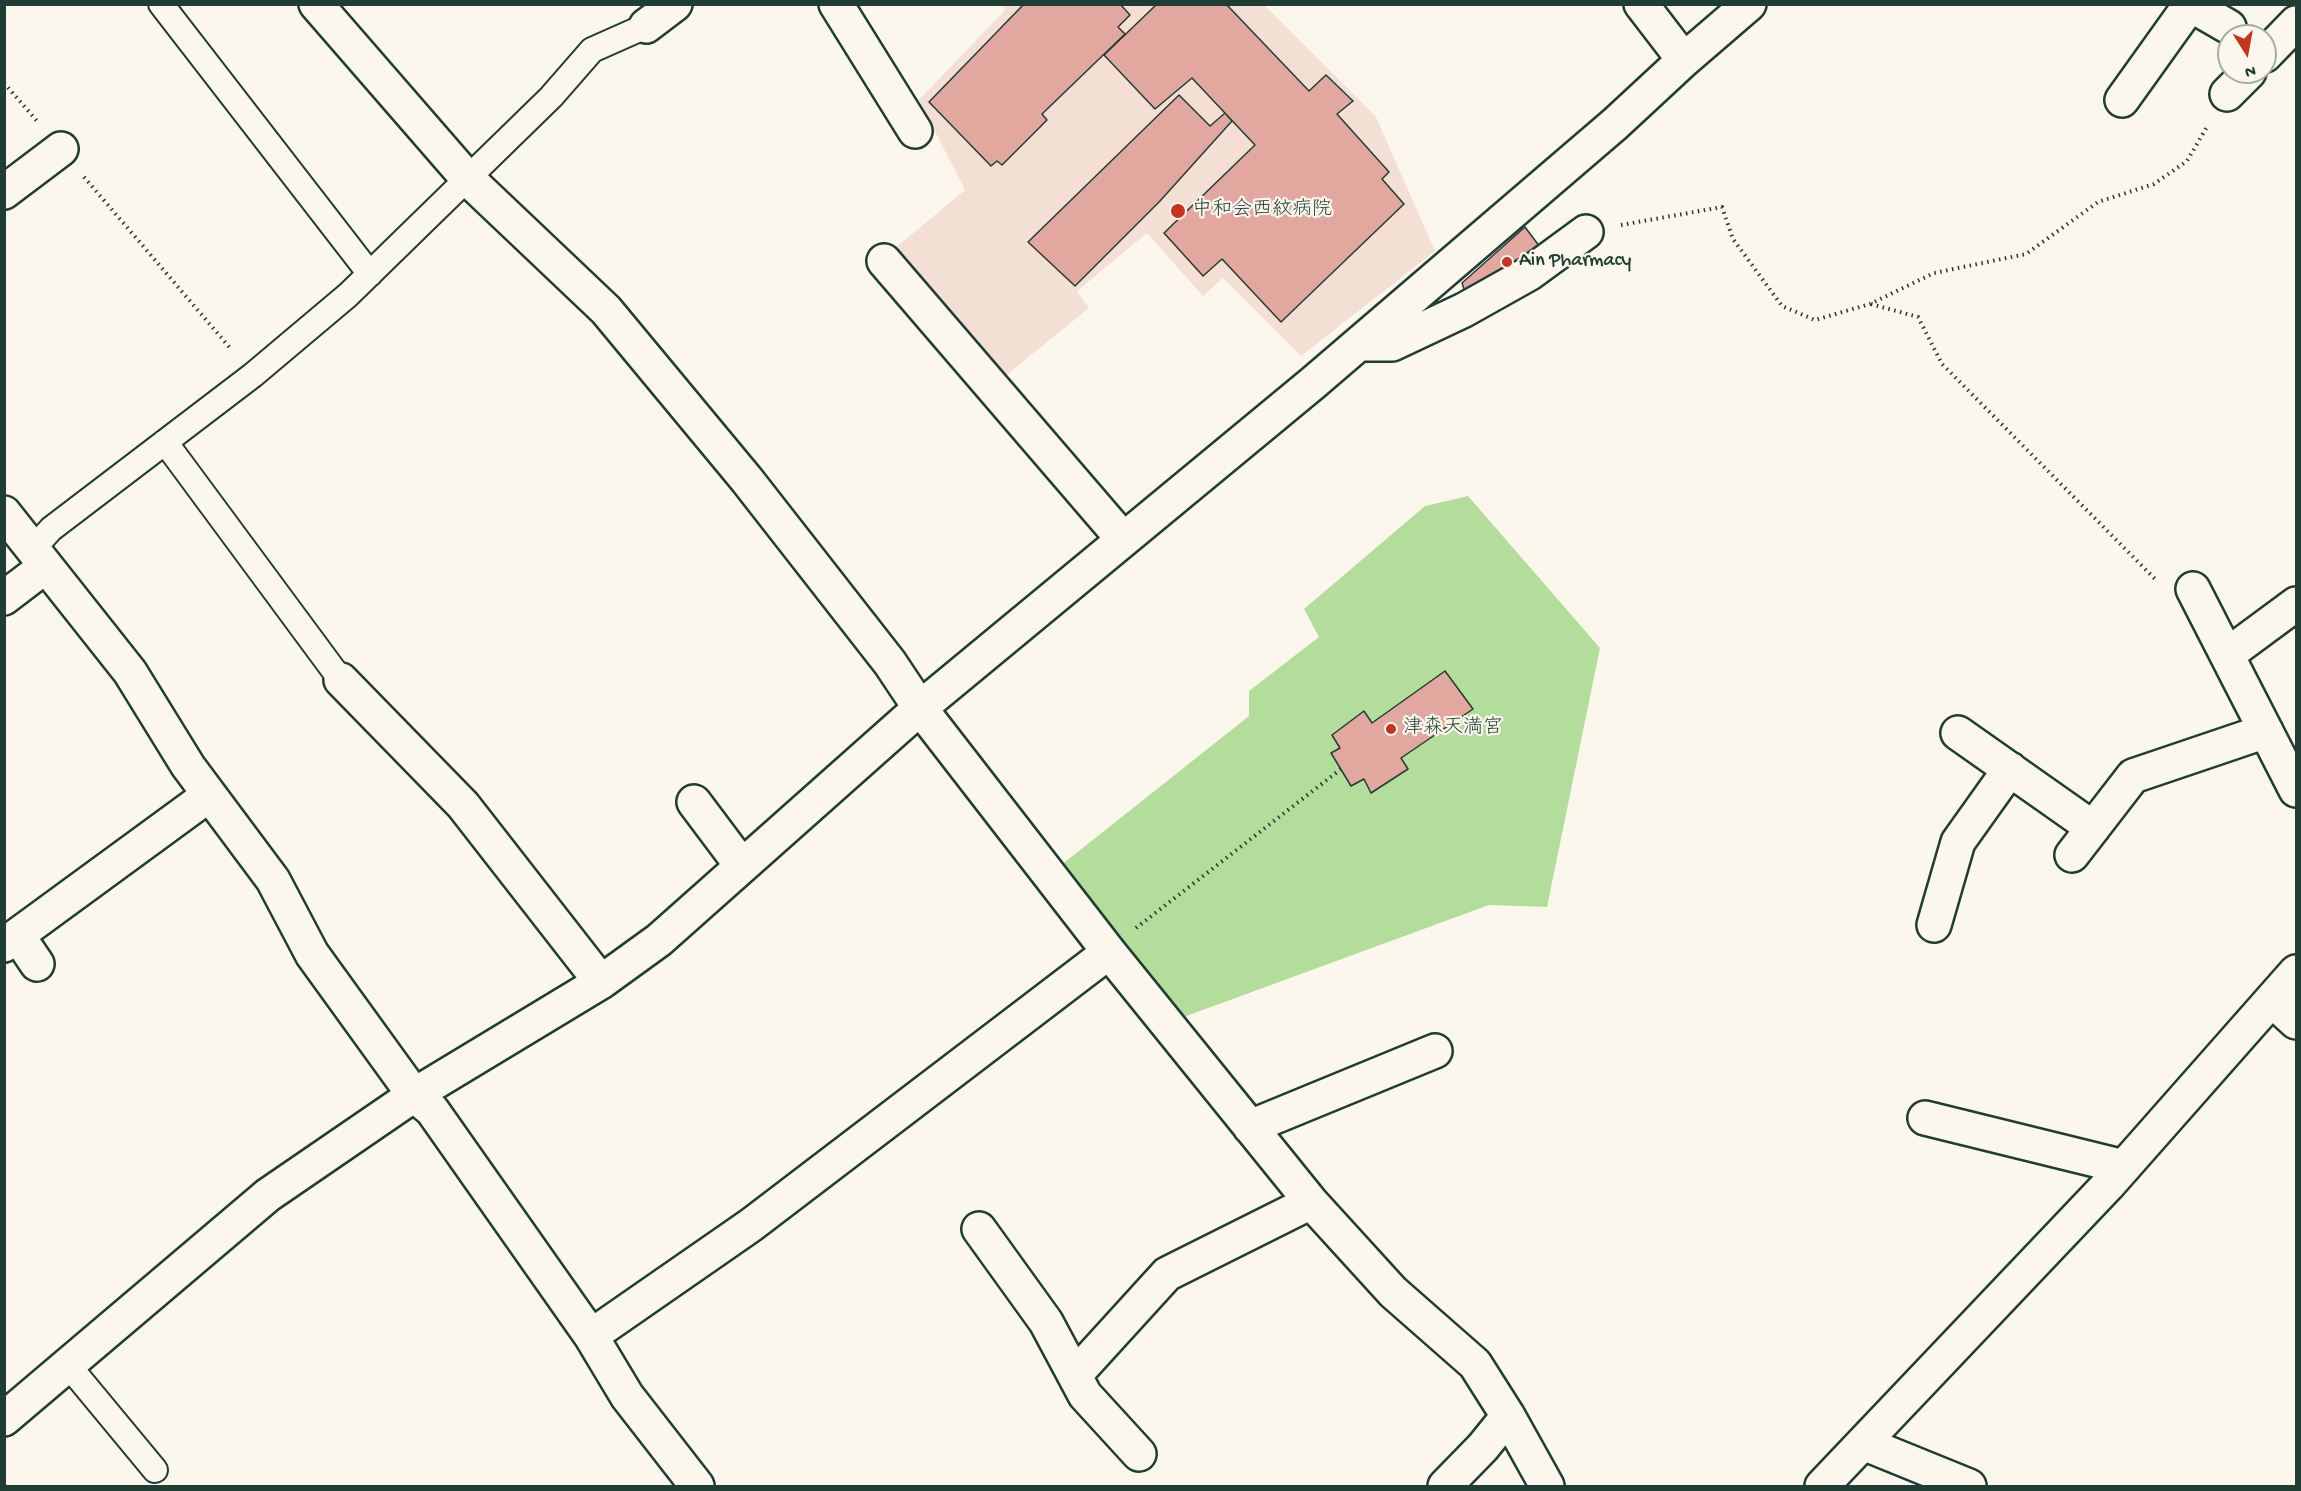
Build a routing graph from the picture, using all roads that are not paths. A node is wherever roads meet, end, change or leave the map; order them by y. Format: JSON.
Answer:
{"nodes":[{"id":1,"x":161,"y":4,"type":"edge"},
{"id":2,"x":316,"y":4,"type":"edge"},
{"id":3,"x":675,"y":4,"type":"edge"},
{"id":4,"x":836,"y":4,"type":"edge"},
{"id":5,"x":1641,"y":4,"type":"edge"},
{"id":6,"x":1749,"y":4,"type":"edge"},
{"id":7,"x":2189,"y":5,"type":"edge"},
{"id":8,"x":2296,"y":23,"type":"edge"},
{"id":9,"x":2224,"y":24,"type":"edge"},
{"id":10,"x":646,"y":26,"type":"joint"},
{"id":11,"x":2277,"y":43,"type":"edge"},
{"id":12,"x":1684,"y":60,"type":"junction"},
{"id":13,"x":2122,"y":100,"type":"dead end"},
{"id":14,"x":915,"y":131,"type":"dead end"},
{"id":15,"x":61,"y":149,"type":"road end"},
{"id":16,"x":468,"y":178,"type":"junction"},
{"id":17,"x":4,"y":192,"type":"edge"},
{"id":18,"x":1586,"y":232,"type":"road end"},
{"id":19,"x":884,"y":261,"type":"dead end"},
{"id":20,"x":369,"y":274,"type":"junction"},
{"id":21,"x":1359,"y":344,"type":"junction"},
{"id":22,"x":165,"y":442,"type":"junction"},
{"id":23,"x":4,"y":513,"type":"edge"},
{"id":24,"x":1123,"y":540,"type":"junction"},
{"id":25,"x":40,"y":557,"type":"junction"},
{"id":26,"x":2193,"y":589,"type":"road end"},
{"id":27,"x":4,"y":598,"type":"edge"},
{"id":28,"x":2296,"y":604,"type":"edge"},
{"id":29,"x":2227,"y":655,"type":"junction"},
{"id":30,"x":340,"y":680,"type":"joint"},
{"id":31,"x":920,"y":708,"type":"junction"},
{"id":32,"x":2266,"y":731,"type":"junction"},
{"id":33,"x":1958,"y":733,"type":"dead end"},
{"id":34,"x":2010,"y":769,"type":"junction"},
{"id":35,"x":2296,"y":790,"type":"edge"},
{"id":36,"x":209,"y":795,"type":"junction"},
{"id":37,"x":694,"y":802,"type":"dead end"},
{"id":38,"x":2092,"y":828,"type":"junction"},
{"id":39,"x":2072,"y":855,"type":"dead end"},
{"id":40,"x":742,"y":866,"type":"junction"},
{"id":41,"x":1935,"y":925,"type":"dead end"},
{"id":42,"x":11,"y":941,"type":"edge"},
{"id":43,"x":1109,"y":952,"type":"junction"},
{"id":44,"x":37,"y":964,"type":"dead end"},
{"id":45,"x":2296,"y":972,"type":"edge"},
{"id":46,"x":601,"y":982,"type":"junction"},
{"id":47,"x":2272,"y":1000,"type":"junction"},
{"id":48,"x":2296,"y":1022,"type":"edge"},
{"id":49,"x":1435,"y":1051,"type":"dead end"},
{"id":50,"x":414,"y":1095,"type":"junction"},
{"id":51,"x":1925,"y":1118,"type":"dead end"},
{"id":52,"x":1250,"y":1127,"type":"junction"},
{"id":53,"x":2124,"y":1167,"type":"junction"},
{"id":54,"x":1311,"y":1202,"type":"junction"},
{"id":55,"x":979,"y":1229,"type":"dead end"},
{"id":56,"x":591,"y":1336,"type":"junction"},
{"id":57,"x":68,"y":1365,"type":"junction"},
{"id":58,"x":1075,"y":1375,"type":"junction"},
{"id":59,"x":1508,"y":1416,"type":"junction"},
{"id":60,"x":4,"y":1419,"type":"edge"},
{"id":61,"x":1863,"y":1443,"type":"junction"},
{"id":62,"x":1139,"y":1454,"type":"dead end"},
{"id":63,"x":155,"y":1470,"type":"dead end"},
{"id":64,"x":697,"y":1486,"type":"edge"},
{"id":65,"x":1445,"y":1486,"type":"edge"},
{"id":66,"x":1547,"y":1486,"type":"edge"},
{"id":67,"x":1822,"y":1486,"type":"edge"},
{"id":68,"x":1969,"y":1486,"type":"edge"}],
"edges":[{"from":1,"to":20,"type":"lane"},
{"from":2,"to":16,"type":"street"},
{"from":3,"to":10,"type":"street"},
{"from":4,"to":14,"type":"street"},
{"from":5,"to":12,"type":"street"},
{"from":6,"to":12,"type":"street"},
{"from":7,"to":9,"type":"street"},
{"from":7,"to":13,"type":"street"},
{"from":8,"to":11,"type":"street"},
{"from":10,"to":16,"type":"lane"},
{"from":12,"to":21,"type":"street"},
{"from":15,"to":17,"type":"street"},
{"from":16,"to":20,"type":"lane"},
{"from":16,"to":31,"type":"street"},
{"from":18,"to":21,"type":"street"},
{"from":19,"to":24,"type":"street"},
{"from":20,"to":22,"type":"lane"},
{"from":21,"to":24,"type":"street"},
{"from":22,"to":25,"type":"lane"},
{"from":22,"to":30,"type":"lane"},
{"from":23,"to":25,"type":"street"},
{"from":24,"to":31,"type":"street"},
{"from":25,"to":27,"type":"street"},
{"from":25,"to":36,"type":"street"},
{"from":26,"to":29,"type":"street"},
{"from":28,"to":29,"type":"street"},
{"from":29,"to":32,"type":"street"},
{"from":30,"to":46,"type":"street"},
{"from":31,"to":40,"type":"street"},
{"from":31,"to":43,"type":"street"},
{"from":32,"to":35,"type":"street"},
{"from":32,"to":38,"type":"street"},
{"from":33,"to":34,"type":"street"},
{"from":34,"to":38,"type":"street"},
{"from":34,"to":41,"type":"street"},
{"from":36,"to":42,"type":"street"},
{"from":36,"to":50,"type":"street"},
{"from":37,"to":40,"type":"street"},
{"from":38,"to":39,"type":"street"},
{"from":40,"to":46,"type":"street"},
{"from":42,"to":44,"type":"street"},
{"from":43,"to":52,"type":"street"},
{"from":43,"to":56,"type":"street"},
{"from":45,"to":47,"type":"street"},
{"from":46,"to":50,"type":"street"},
{"from":47,"to":48,"type":"street"},
{"from":47,"to":53,"type":"street"},
{"from":49,"to":52,"type":"street"},
{"from":50,"to":56,"type":"street"},
{"from":50,"to":57,"type":"street"},
{"from":51,"to":53,"type":"street"},
{"from":52,"to":54,"type":"street"},
{"from":53,"to":61,"type":"street"},
{"from":54,"to":58,"type":"street"},
{"from":54,"to":59,"type":"street"},
{"from":55,"to":58,"type":"street"},
{"from":56,"to":64,"type":"street"},
{"from":57,"to":60,"type":"street"},
{"from":57,"to":63,"type":"lane"},
{"from":58,"to":62,"type":"street"},
{"from":59,"to":65,"type":"street"},
{"from":59,"to":66,"type":"street"},
{"from":61,"to":67,"type":"street"},
{"from":61,"to":68,"type":"street"}]}
